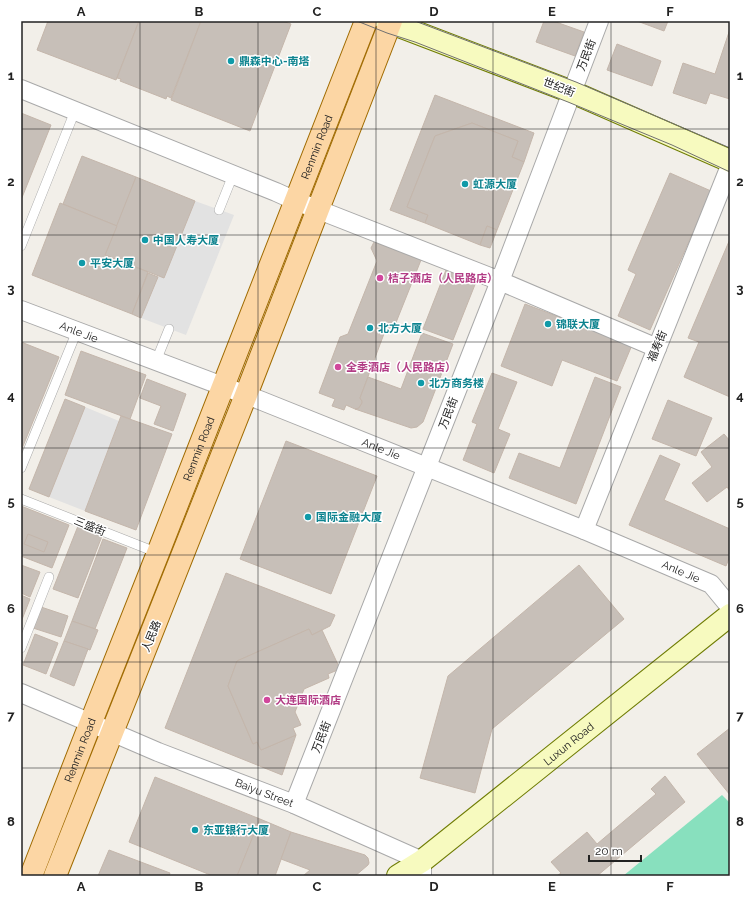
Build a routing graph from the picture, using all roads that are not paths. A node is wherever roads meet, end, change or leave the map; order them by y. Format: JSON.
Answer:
{"nodes":[{"id":1,"x":366,"y":21,"type":"edge"},
{"id":2,"x":599,"y":21,"type":"edge"},
{"id":3,"x":389,"y":22,"type":"edge"},
{"id":4,"x":21,"y":89,"type":"edge"},
{"id":5,"x":572,"y":92,"type":"junction"},
{"id":6,"x":75,"y":111,"type":"junction"},
{"id":7,"x":730,"y":162,"type":"edge"},
{"id":8,"x":233,"y":175,"type":"junction"},
{"id":9,"x":296,"y":201,"type":"junction"},
{"id":10,"x":219,"y":210,"type":"dead end"},
{"id":11,"x":318,"y":210,"type":"junction"},
{"id":12,"x":21,"y":246,"type":"edge"},
{"id":13,"x":500,"y":280,"type":"junction"},
{"id":14,"x":21,"y":310,"type":"edge"},
{"id":15,"x":169,"y":329,"type":"dead end"},
{"id":16,"x":77,"y":331,"type":"junction"},
{"id":17,"x":657,"y":348,"type":"junction"},
{"id":18,"x":156,"y":361,"type":"junction"},
{"id":19,"x":223,"y":387,"type":"junction"},
{"id":20,"x":246,"y":395,"type":"junction"},
{"id":21,"x":427,"y":467,"type":"junction"},
{"id":22,"x":21,"y":468,"type":"edge"},
{"id":23,"x":21,"y":499,"type":"edge"},
{"id":24,"x":584,"y":530,"type":"junction"},
{"id":25,"x":158,"y":553,"type":"junction"},
{"id":26,"x":48,"y":578,"type":"dead end"},
{"id":27,"x":730,"y":608,"type":"edge"},
{"id":28,"x":730,"y":615,"type":"edge"},
{"id":29,"x":21,"y":648,"type":"edge"},
{"id":30,"x":21,"y":694,"type":"edge"},
{"id":31,"x":91,"y":722,"type":"junction"},
{"id":32,"x":112,"y":732,"type":"junction"},
{"id":33,"x":294,"y":804,"type":"junction"},
{"id":34,"x":418,"y":871,"type":"edge"},
{"id":35,"x":31,"y":876,"type":"edge"},
{"id":36,"x":55,"y":876,"type":"edge"},
{"id":37,"x":398,"y":876,"type":"edge"}],
"edges":[{"from":1,"to":9,"type":"main road","name":"Renmin Road"},
{"from":2,"to":5,"type":"street","name":"万民街"},
{"from":3,"to":5,"type":"main road","name":"世纪街"},
{"from":3,"to":11,"type":"main road"},
{"from":4,"to":6,"type":"street"},
{"from":5,"to":7,"type":"main road","name":"世纪街"},
{"from":5,"to":13,"type":"street","name":"万民街"},
{"from":6,"to":8,"type":"street"},
{"from":6,"to":12,"type":"lane"},
{"from":7,"to":17,"type":"street","name":"福寿街"},
{"from":8,"to":9,"type":"street"},
{"from":8,"to":10,"type":"lane"},
{"from":9,"to":11,"type":"street"},
{"from":9,"to":19,"type":"main road","name":"Renmin Road"},
{"from":11,"to":13,"type":"street"},
{"from":11,"to":20,"type":"main road"},
{"from":13,"to":17,"type":"street"},
{"from":13,"to":21,"type":"street","name":"万民街"},
{"from":14,"to":16,"type":"street","name":"Anle Jie"},
{"from":15,"to":18,"type":"lane"},
{"from":16,"to":18,"type":"street","name":"Anle Jie"},
{"from":16,"to":22,"type":"lane"},
{"from":17,"to":24,"type":"street","name":"福寿街"},
{"from":18,"to":19,"type":"street","name":"Anle Jie"},
{"from":19,"to":20,"type":"street","name":"Anle Jie"},
{"from":19,"to":25,"type":"main road","name":"Renmin Road"},
{"from":20,"to":21,"type":"street","name":"Anle Jie"},
{"from":20,"to":32,"type":"main road","name":"人民路"},
{"from":21,"to":24,"type":"street","name":"Anle Jie"},
{"from":21,"to":33,"type":"street","name":"万民街"},
{"from":23,"to":25,"type":"lane","name":"三盛街"},
{"from":24,"to":27,"type":"street","name":"Anle Jie"},
{"from":25,"to":31,"type":"main road","name":"Renmin Road"},
{"from":26,"to":29,"type":"lane"},
{"from":28,"to":34,"type":"main road","name":"Luxun Road"},
{"from":30,"to":31,"type":"street","name":"Baiyu Street"},
{"from":31,"to":32,"type":"street","name":"Baiyu Street"},
{"from":31,"to":35,"type":"main road","name":"Renmin Road"},
{"from":32,"to":33,"type":"street","name":"Baiyu Street"},
{"from":32,"to":36,"type":"main road","name":"人民路"},
{"from":33,"to":34,"type":"street","name":"Baiyu Street"},
{"from":34,"to":37,"type":"main road","name":"Luxun Road"}]}
